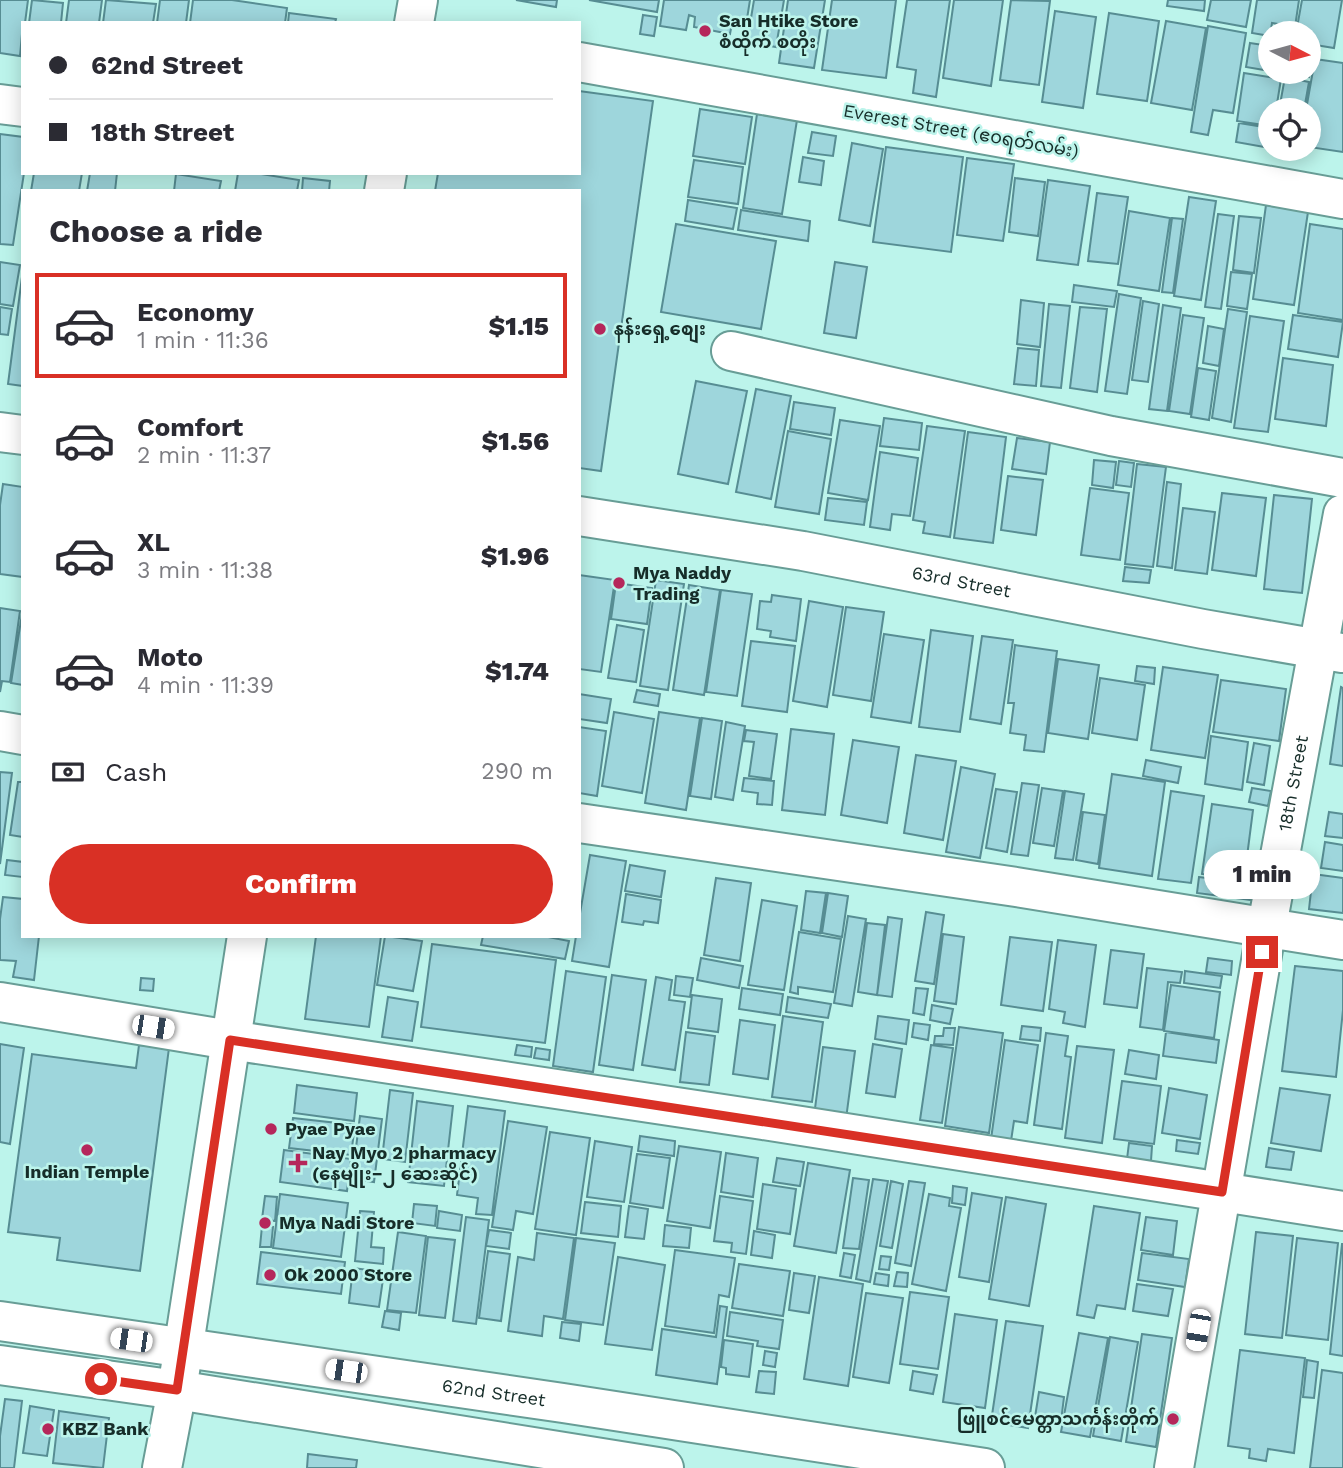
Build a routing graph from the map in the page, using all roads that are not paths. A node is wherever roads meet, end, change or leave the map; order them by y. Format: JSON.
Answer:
{"nodes":[{"id":1,"x":418,"y":0,"type":"edge"},
{"id":2,"x":414,"y":21,"type":"edge"},
{"id":3,"x":581,"y":62,"type":"edge"},
{"id":4,"x":0,"y":104,"type":"edge"},
{"id":5,"x":21,"y":107,"type":"edge"},
{"id":6,"x":1343,"y":199,"type":"edge"},
{"id":7,"x":731,"y":351,"type":"dead end"},
{"id":8,"x":0,"y":432,"type":"edge"},
{"id":9,"x":21,"y":435,"type":"edge"},
{"id":10,"x":1343,"y":478,"type":"edge"},
{"id":11,"x":1343,"y":514,"type":"edge"},
{"id":12,"x":581,"y":516,"type":"edge"},
{"id":13,"x":1330,"y":651,"type":"edge"},
{"id":14,"x":0,"y":731,"type":"edge"},
{"id":15,"x":21,"y":735,"type":"edge"},
{"id":16,"x":581,"y":823,"type":"edge"},
{"id":17,"x":1267,"y":926,"type":"junction"},
{"id":18,"x":247,"y":938,"type":"edge"},
{"id":19,"x":1343,"y":940,"type":"edge"},
{"id":20,"x":0,"y":1002,"type":"edge"},
{"id":21,"x":230,"y":1040,"type":"junction"},
{"id":22,"x":1222,"y":1192,"type":"junction"},
{"id":23,"x":1343,"y":1211,"type":"edge"},
{"id":24,"x":0,"y":1321,"type":"edge"},
{"id":25,"x":184,"y":1348,"type":"junction"},
{"id":26,"x":0,"y":1365,"type":"edge"},
{"id":27,"x":177,"y":1390,"type":"junction"},
{"id":28,"x":838,"y":1457,"type":"edge"},
{"id":29,"x":568,"y":1461,"type":"edge"},
{"id":30,"x":162,"y":1468,"type":"edge"},
{"id":31,"x":664,"y":1468,"type":"edge"},
{"id":32,"x":985,"y":1468,"type":"edge"},
{"id":33,"x":1174,"y":1468,"type":"edge"}],
"edges":[{"from":1,"to":2,"type":"street"},
{"from":3,"to":6,"type":"street","name":"Everest Street (ဧ၀ရတ်လမ်း)"},
{"from":4,"to":5,"type":"street"},
{"from":7,"to":10,"type":"street"},
{"from":8,"to":9,"type":"street"},
{"from":11,"to":13,"type":"street","name":"18th Street"},
{"from":12,"to":13,"type":"street","name":"63rd Street"},
{"from":13,"to":17,"type":"street","name":"18th Street"},
{"from":14,"to":15,"type":"street"},
{"from":16,"to":17,"type":"street"},
{"from":17,"to":19,"type":"street"},
{"from":17,"to":22,"type":"street","name":"18th Street"},
{"from":18,"to":21,"type":"street"},
{"from":20,"to":21,"type":"street"},
{"from":21,"to":22,"type":"street"},
{"from":21,"to":25,"type":"street"},
{"from":22,"to":23,"type":"street"},
{"from":22,"to":33,"type":"street","name":"18th Street"},
{"from":24,"to":25,"type":"street","name":"62nd Street"},
{"from":25,"to":27,"type":"street"},
{"from":25,"to":28,"type":"street","name":"62nd Street"},
{"from":26,"to":27,"type":"street"},
{"from":27,"to":29,"type":"street"},
{"from":27,"to":30,"type":"street"},
{"from":28,"to":32,"type":"street","name":"62nd Street"},
{"from":29,"to":31,"type":"street"}]}
